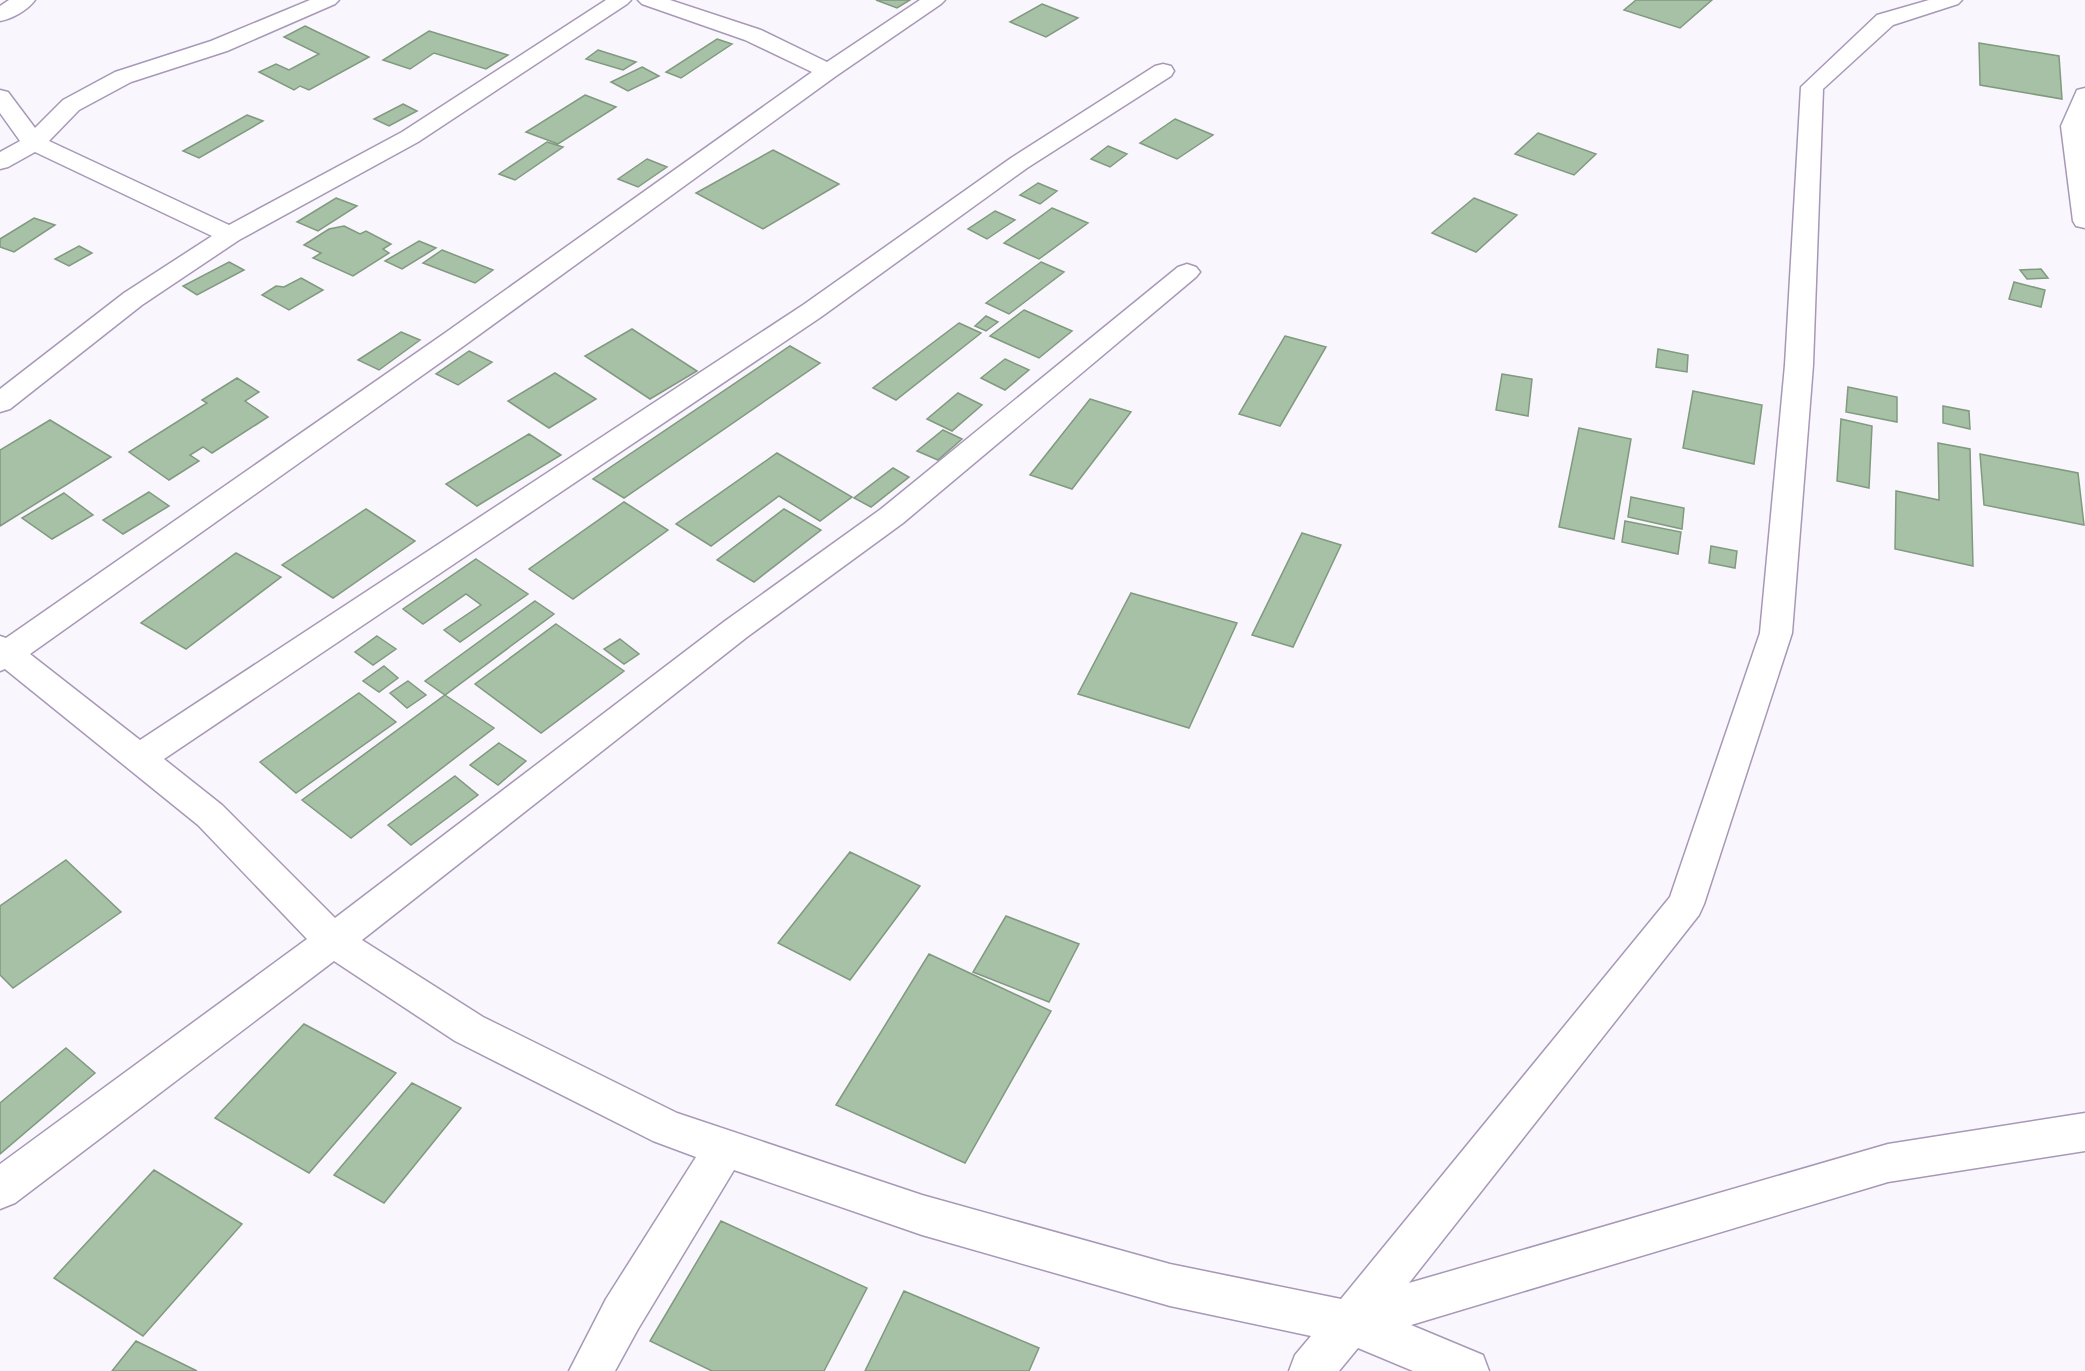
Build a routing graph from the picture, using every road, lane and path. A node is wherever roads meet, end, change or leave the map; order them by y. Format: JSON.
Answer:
{"nodes":[{"id":1,"x":24,"y":0,"type":"edge"},
{"id":2,"x":328,"y":0,"type":"edge"},
{"id":3,"x":620,"y":0,"type":"edge"},
{"id":4,"x":650,"y":0,"type":"edge"},
{"id":5,"x":934,"y":0,"type":"edge"},
{"id":6,"x":1951,"y":0,"type":"edge"},
{"id":7,"x":0,"y":15,"type":"edge"},
{"id":8,"x":828,"y":71,"type":"junction"},
{"id":9,"x":1162,"y":71,"type":"dead end"},
{"id":10,"x":2085,"y":95,"type":"edge"},
{"id":11,"x":0,"y":97,"type":"edge"},
{"id":12,"x":34,"y":143,"type":"junction"},
{"id":13,"x":0,"y":162,"type":"edge"},
{"id":14,"x":2085,"y":221,"type":"edge"},
{"id":15,"x":230,"y":235,"type":"junction"},
{"id":16,"x":1187,"y":272,"type":"dead end"},
{"id":17,"x":0,"y":402,"type":"edge"},
{"id":18,"x":2,"y":653,"type":"edge"},
{"id":19,"x":139,"y":758,"type":"junction"},
{"id":20,"x":333,"y":940,"type":"junction"},
{"id":21,"x":2085,"y":1132,"type":"edge"},
{"id":22,"x":725,"y":1147,"type":"junction"},
{"id":23,"x":0,"y":1189,"type":"edge"},
{"id":24,"x":1348,"y":1322,"type":"junction"},
{"id":25,"x":591,"y":1371,"type":"edge"},
{"id":26,"x":1311,"y":1371,"type":"edge"},
{"id":27,"x":1467,"y":1371,"type":"edge"}],
"edges":[{"from":1,"to":7,"type":"street"},
{"from":2,"to":12,"type":"street"},
{"from":3,"to":15,"type":"street"},
{"from":4,"to":8,"type":"street"},
{"from":5,"to":8,"type":"street"},
{"from":6,"to":24,"type":"street"},
{"from":8,"to":18,"type":"street"},
{"from":9,"to":19,"type":"street"},
{"from":10,"to":14,"type":"street"},
{"from":11,"to":12,"type":"street"},
{"from":12,"to":13,"type":"street"},
{"from":12,"to":15,"type":"street"},
{"from":15,"to":17,"type":"street"},
{"from":16,"to":20,"type":"street"},
{"from":18,"to":19,"type":"street"},
{"from":19,"to":20,"type":"street"},
{"from":20,"to":22,"type":"street"},
{"from":20,"to":23,"type":"street"},
{"from":21,"to":24,"type":"street"},
{"from":22,"to":24,"type":"street"},
{"from":22,"to":25,"type":"street"},
{"from":24,"to":26,"type":"street"},
{"from":24,"to":27,"type":"street"}]}
